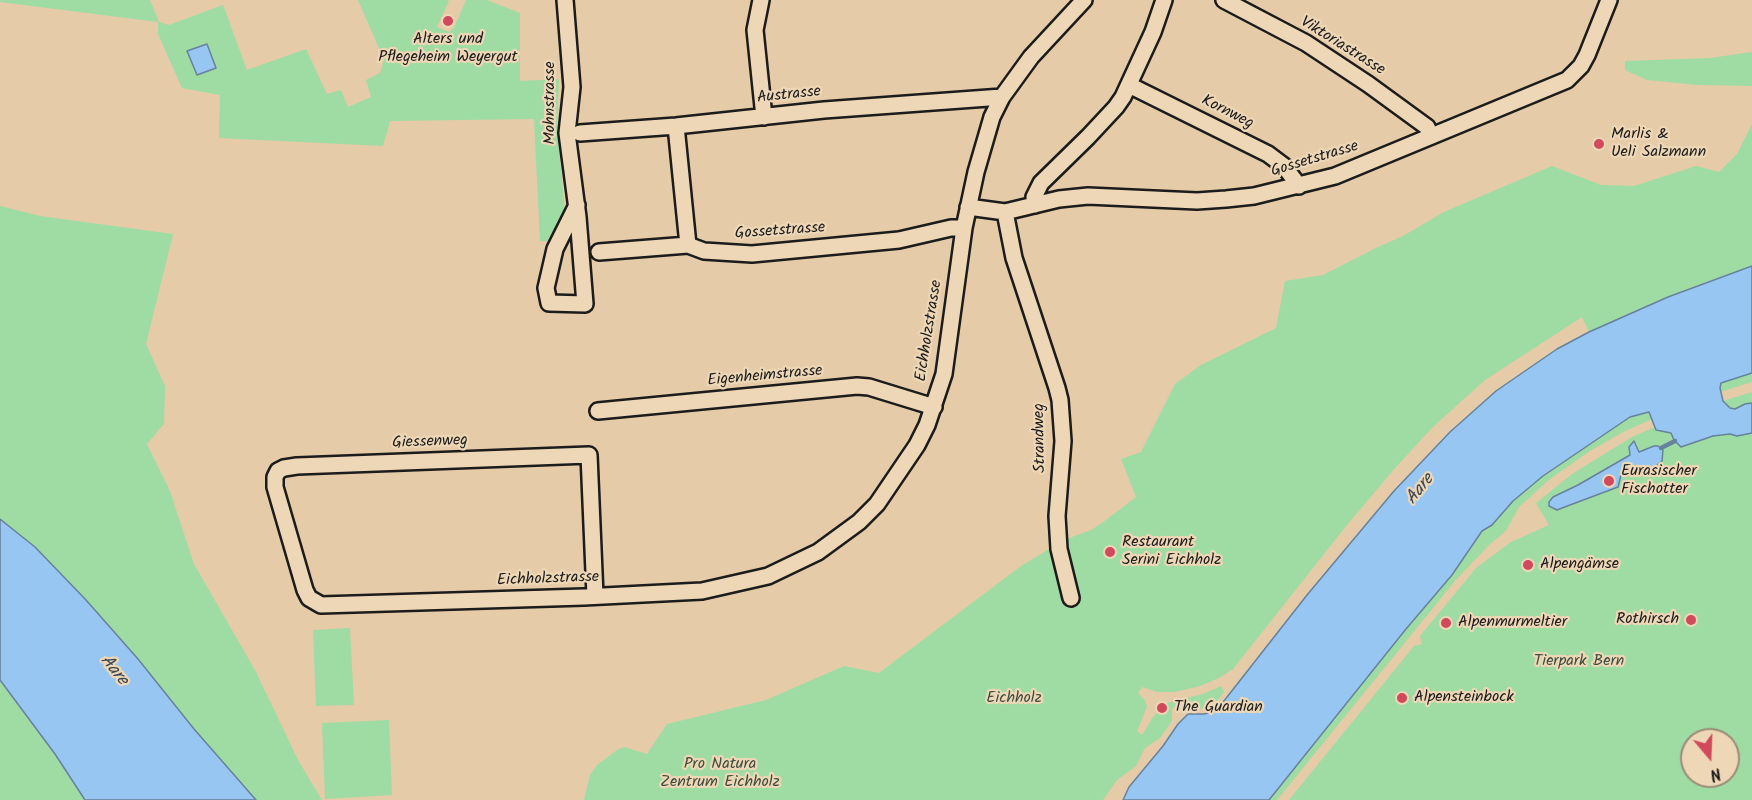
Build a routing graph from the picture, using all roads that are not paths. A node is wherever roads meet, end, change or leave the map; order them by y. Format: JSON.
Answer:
{"nodes":[{"id":1,"x":565,"y":0,"type":"edge"},
{"id":2,"x":761,"y":0,"type":"edge"},
{"id":3,"x":1084,"y":0,"type":"edge"},
{"id":4,"x":1164,"y":0,"type":"edge"},
{"id":5,"x":1224,"y":0,"type":"edge"},
{"id":6,"x":1609,"y":0,"type":"edge"},
{"id":7,"x":1130,"y":85,"type":"junction"},
{"id":8,"x":1002,"y":97,"type":"junction"},
{"id":9,"x":764,"y":117,"type":"junction"},
{"id":10,"x":676,"y":126,"type":"junction"},
{"id":11,"x":580,"y":133,"type":"dead end"},
{"id":12,"x":1431,"y":136,"type":"junction"},
{"id":13,"x":1299,"y":186,"type":"junction"},
{"id":14,"x":577,"y":205,"type":"junction"},
{"id":15,"x":1035,"y":205,"type":"junction"},
{"id":16,"x":968,"y":207,"type":"junction"},
{"id":17,"x":1005,"y":212,"type":"junction"},
{"id":18,"x":964,"y":228,"type":"junction"},
{"id":19,"x":688,"y":245,"type":"junction"},
{"id":20,"x":599,"y":252,"type":"dead end"},
{"id":21,"x":933,"y":407,"type":"junction"},
{"id":22,"x":598,"y":411,"type":"dead end"},
{"id":23,"x":595,"y":596,"type":"junction"},
{"id":24,"x":1071,"y":598,"type":"dead end"},
{"id":25,"x":321,"y":605,"type":"joint"}],
"edges":[{"from":1,"to":14,"type":"street","name":"Mohnstrasse"},
{"from":2,"to":9,"type":"street"},
{"from":3,"to":8,"type":"street","name":"Eichholzstrasse"},
{"from":4,"to":7,"type":"street"},
{"from":5,"to":12,"type":"street","name":"Viktoriastrasse"},
{"from":6,"to":12,"type":"street","name":"Gossetstrasse"},
{"from":7,"to":13,"type":"street","name":"Kornweg"},
{"from":7,"to":15,"type":"street"},
{"from":8,"to":9,"type":"street","name":"Austrasse"},
{"from":8,"to":16,"type":"street","name":"Eichholzstrasse"},
{"from":9,"to":10,"type":"street","name":"Austrasse"},
{"from":10,"to":11,"type":"street","name":"Austrasse"},
{"from":10,"to":19,"type":"street"},
{"from":12,"to":13,"type":"street","name":"Gossetstrasse"},
{"from":13,"to":15,"type":"street","name":"Gossetstrasse"},
{"from":14,"to":14,"type":"street","name":"Mohnstrasse"},
{"from":15,"to":17,"type":"street","name":"Gossetstrasse"},
{"from":16,"to":17,"type":"street","name":"Gossetstrasse"},
{"from":16,"to":18,"type":"street","name":"Eichholzstrasse"},
{"from":17,"to":24,"type":"street","name":"Strandweg"},
{"from":18,"to":19,"type":"street","name":"Gossetstrasse"},
{"from":18,"to":21,"type":"street","name":"Eichholzstrasse"},
{"from":19,"to":20,"type":"street","name":"Gossetstrasse"},
{"from":21,"to":22,"type":"street","name":"Eigenheimstrasse"},
{"from":21,"to":23,"type":"street","name":"Eichholzstrasse"},
{"from":23,"to":25,"type":"street","name":"Eichholzstrasse"},
{"from":23,"to":25,"type":"street","name":"Giessenweg"}]}
